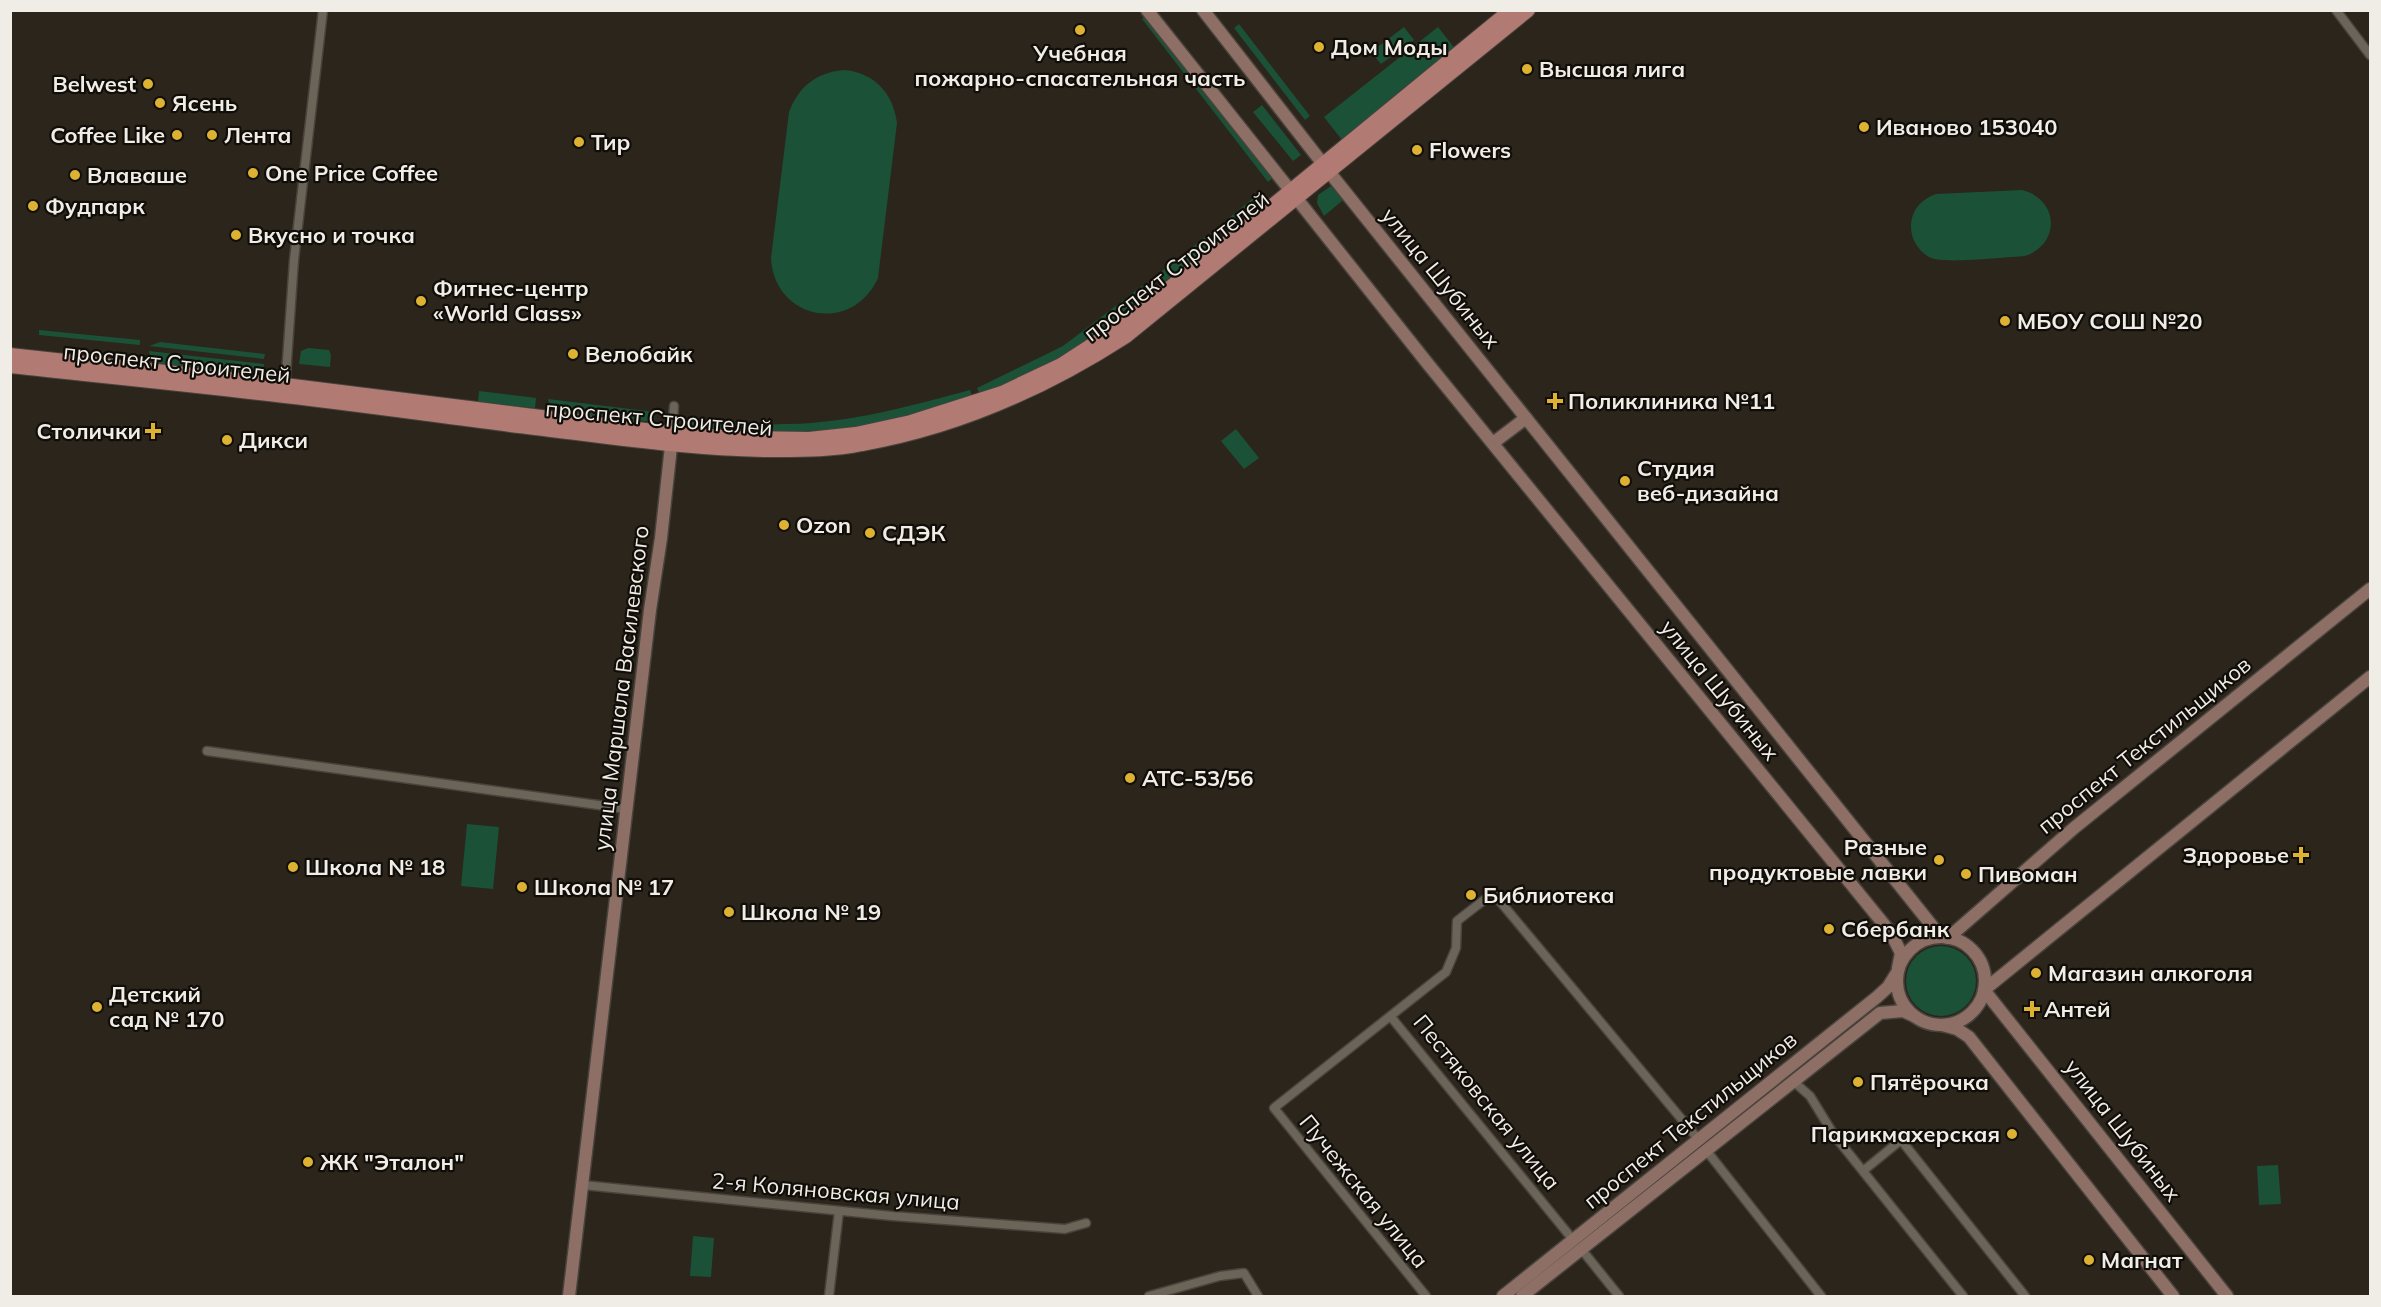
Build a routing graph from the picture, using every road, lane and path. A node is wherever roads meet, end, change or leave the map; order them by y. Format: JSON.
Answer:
{"nodes":[{"id":1,"x":323,"y":10,"type":"edge"},
{"id":2,"x":1147,"y":10,"type":"edge"},
{"id":3,"x":1203,"y":10,"type":"edge"},
{"id":4,"x":1511,"y":10,"type":"edge"},
{"id":5,"x":1528,"y":10,"type":"edge"},
{"id":6,"x":2336,"y":10,"type":"edge"},
{"id":7,"x":2370,"y":55,"type":"edge"},
{"id":8,"x":1326,"y":168,"type":"junction"},
{"id":9,"x":1293,"y":195,"type":"junction"},
{"id":10,"x":10,"y":355,"type":"edge"},
{"id":11,"x":10,"y":366,"type":"edge"},
{"id":12,"x":284,"y":390,"type":"junction"},
{"id":13,"x":674,"y":406,"type":"dead end"},
{"id":14,"x":1526,"y":418,"type":"junction"},
{"id":15,"x":672,"y":439,"type":"junction"},
{"id":16,"x":1494,"y":443,"type":"junction"},
{"id":17,"x":2370,"y":589,"type":"edge"},
{"id":18,"x":2370,"y":677,"type":"edge"},
{"id":19,"x":207,"y":751,"type":"dead end"},
{"id":20,"x":627,"y":809,"type":"junction"},
{"id":21,"x":1944,"y":937,"type":"junction"},
{"id":22,"x":1898,"y":970,"type":"junction"},
{"id":23,"x":1984,"y":990,"type":"junction"},
{"id":24,"x":1914,"y":1016,"type":"junction"},
{"id":25,"x":1391,"y":1017,"type":"junction"},
{"id":26,"x":1942,"y":1025,"type":"junction"},
{"id":27,"x":1792,"y":1082,"type":"junction"},
{"id":28,"x":1703,"y":1145,"type":"junction"},
{"id":29,"x":1863,"y":1171,"type":"junction"},
{"id":30,"x":583,"y":1185,"type":"junction"},
{"id":31,"x":839,"y":1211,"type":"junction"},
{"id":32,"x":1086,"y":1223,"type":"dead end"},
{"id":33,"x":1578,"y":1246,"type":"junction"},
{"id":34,"x":569,"y":1296,"type":"edge"},
{"id":35,"x":829,"y":1296,"type":"edge"},
{"id":36,"x":1149,"y":1296,"type":"edge"},
{"id":37,"x":1258,"y":1296,"type":"edge"},
{"id":38,"x":1426,"y":1296,"type":"edge"},
{"id":39,"x":1503,"y":1296,"type":"edge"},
{"id":40,"x":1522,"y":1296,"type":"edge"},
{"id":41,"x":1619,"y":1296,"type":"edge"},
{"id":42,"x":1821,"y":1296,"type":"edge"},
{"id":43,"x":1963,"y":1296,"type":"edge"},
{"id":44,"x":2025,"y":1296,"type":"edge"},
{"id":45,"x":2173,"y":1296,"type":"edge"},
{"id":46,"x":2227,"y":1296,"type":"edge"}],
"edges":[{"from":1,"to":12,"type":"street"},
{"from":2,"to":9,"type":"main road","name":"улица Шубиных"},
{"from":3,"to":8,"type":"main road","name":"улица Шубиных"},
{"from":4,"to":8,"type":"main road","name":"проспект Строителей"},
{"from":5,"to":8,"type":"main road","name":"проспект Строителей"},
{"from":6,"to":7,"type":"street"},
{"from":8,"to":9,"type":"main road","name":"проспект Строителей"},
{"from":8,"to":14,"type":"main road","name":"улица Шубиных"},
{"from":9,"to":15,"type":"main road","name":"проспект Строителей"},
{"from":9,"to":16,"type":"main road","name":"улица Шубиных"},
{"from":10,"to":12,"type":"main road","name":"проспект Строителей"},
{"from":11,"to":12,"type":"main road","name":"проспект Строителей"},
{"from":12,"to":15,"type":"main road","name":"проспект Строителей"},
{"from":13,"to":15,"type":"street","name":"улица Маршала Василевского"},
{"from":14,"to":16,"type":"main road"},
{"from":14,"to":21,"type":"main road","name":"улица Шубиных"},
{"from":15,"to":20,"type":"main road","name":"улица Маршала Василевского"},
{"from":16,"to":22,"type":"main road","name":"улица Шубиных"},
{"from":17,"to":21,"type":"main road","name":"проспект Текстильщиков"},
{"from":18,"to":23,"type":"main road"},
{"from":19,"to":20,"type":"street"},
{"from":20,"to":30,"type":"main road","name":"улица Маршала Василевского"},
{"from":21,"to":22,"type":"main road"},
{"from":21,"to":23,"type":"main road"},
{"from":22,"to":24,"type":"main road"},
{"from":22,"to":28,"type":"main road","name":"проспект Текстильщиков"},
{"from":23,"to":26,"type":"main road"},
{"from":23,"to":46,"type":"main road","name":"улица Шубиных"},
{"from":24,"to":26,"type":"main road"},
{"from":24,"to":27,"type":"main road","name":"проспект Текстильщиков"},
{"from":25,"to":28,"type":"street"},
{"from":25,"to":33,"type":"street","name":"Пестяковская улица"},
{"from":25,"to":38,"type":"street","name":"Пучежская улица"},
{"from":26,"to":45,"type":"main road"},
{"from":27,"to":28,"type":"main road","name":"проспект Текстильщиков"},
{"from":27,"to":29,"type":"street"},
{"from":28,"to":33,"type":"main road","name":"проспект Текстильщиков"},
{"from":28,"to":42,"type":"street"},
{"from":29,"to":43,"type":"street"},
{"from":29,"to":44,"type":"street"},
{"from":30,"to":31,"type":"street","name":"2-я Коляновская улица"},
{"from":30,"to":34,"type":"main road","name":"улица Маршала Василевского"},
{"from":31,"to":32,"type":"street","name":"2-я Коляновская улица"},
{"from":31,"to":35,"type":"street"},
{"from":33,"to":39,"type":"main road","name":"проспект Текстильщиков"},
{"from":33,"to":40,"type":"main road","name":"проспект Текстильщиков"},
{"from":33,"to":41,"type":"street","name":"Пестяковская улица"},
{"from":36,"to":37,"type":"street"}]}
